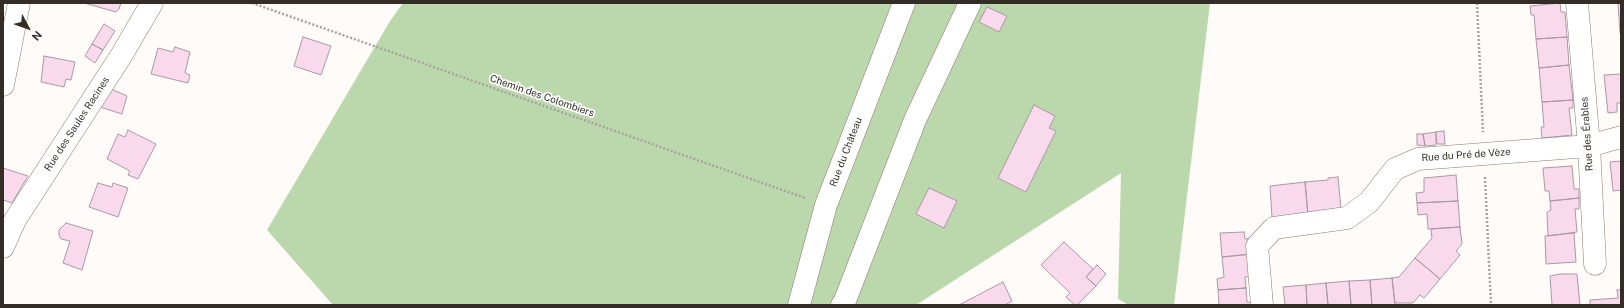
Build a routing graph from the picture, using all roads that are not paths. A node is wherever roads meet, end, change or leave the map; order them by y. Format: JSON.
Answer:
{"nodes":[{"id":1,"x":19,"y":3,"type":"edge"},
{"id":2,"x":152,"y":3,"type":"edge"},
{"id":3,"x":904,"y":3,"type":"edge"},
{"id":4,"x":970,"y":3,"type":"edge"},
{"id":5,"x":1577,"y":3,"type":"edge"},
{"id":6,"x":3,"y":85,"type":"edge"},
{"id":7,"x":1621,"y":137,"type":"edge"},
{"id":8,"x":1589,"y":146,"type":"junction"},
{"id":9,"x":3,"y":247,"type":"edge"},
{"id":10,"x":1595,"y":264,"type":"dead end"},
{"id":11,"x":799,"y":305,"type":"edge"},
{"id":12,"x":842,"y":305,"type":"edge"},
{"id":13,"x":1262,"y":305,"type":"edge"}],
"edges":[{"from":1,"to":6,"type":"street"},
{"from":2,"to":9,"type":"street","name":"Rue des Saules Racines"},
{"from":3,"to":11,"type":"street","name":"Rue du Château"},
{"from":4,"to":12,"type":"street"},
{"from":5,"to":8,"type":"street","name":"Rue des Érables"},
{"from":7,"to":8,"type":"street","name":"Rue du Pré de Vèze"},
{"from":8,"to":10,"type":"street","name":"Rue des Érables"},
{"from":8,"to":13,"type":"street","name":"Rue du Pré de Vèze"}]}
